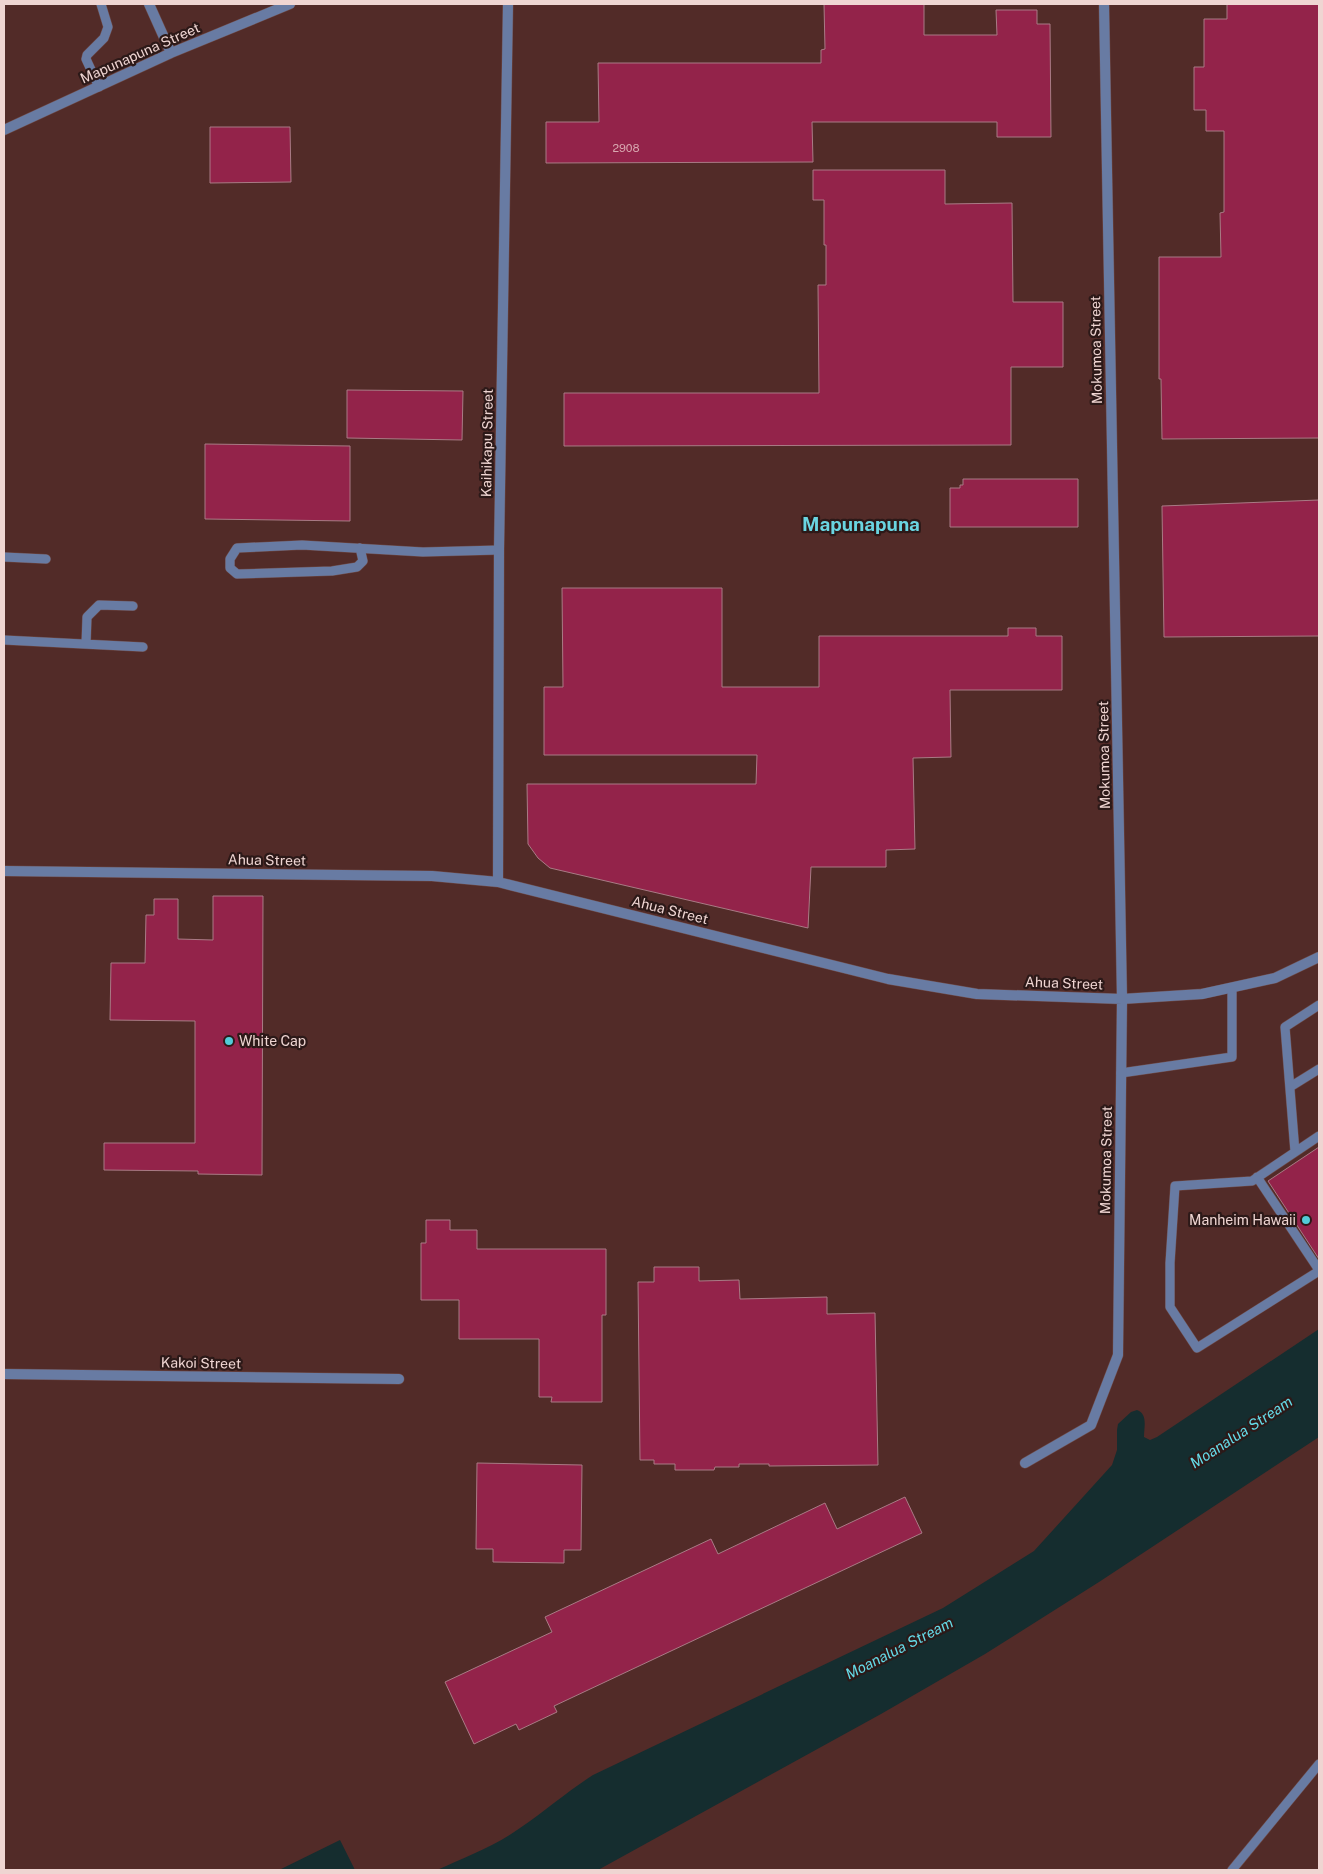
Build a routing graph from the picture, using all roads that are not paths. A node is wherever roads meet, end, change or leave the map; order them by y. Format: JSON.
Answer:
{"nodes":[{"id":1,"x":100,"y":4,"type":"edge"},
{"id":2,"x":149,"y":4,"type":"edge"},
{"id":3,"x":290,"y":4,"type":"edge"},
{"id":4,"x":508,"y":4,"type":"edge"},
{"id":5,"x":1104,"y":4,"type":"edge"},
{"id":6,"x":171,"y":53,"type":"junction"},
{"id":7,"x":99,"y":87,"type":"junction"},
{"id":8,"x":4,"y":130,"type":"edge"},
{"id":9,"x":360,"y":548,"type":"junction"},
{"id":10,"x":499,"y":550,"type":"junction"},
{"id":11,"x":4,"y":557,"type":"edge"},
{"id":12,"x":46,"y":559,"type":"dead end"},
{"id":13,"x":133,"y":606,"type":"dead end"},
{"id":14,"x":4,"y":640,"type":"edge"},
{"id":15,"x":86,"y":644,"type":"junction"},
{"id":16,"x":144,"y":647,"type":"dead end"},
{"id":17,"x":4,"y":871,"type":"edge"},
{"id":18,"x":498,"y":882,"type":"junction"},
{"id":19,"x":1319,"y":957,"type":"edge"},
{"id":20,"x":1232,"y":988,"type":"junction"},
{"id":21,"x":1122,"y":999,"type":"junction"},
{"id":22,"x":1319,"y":1005,"type":"edge"},
{"id":23,"x":1319,"y":1069,"type":"edge"},
{"id":24,"x":1121,"y":1073,"type":"junction"},
{"id":25,"x":1290,"y":1087,"type":"junction"},
{"id":26,"x":1319,"y":1136,"type":"edge"},
{"id":27,"x":1295,"y":1152,"type":"junction"},
{"id":28,"x":1257,"y":1178,"type":"junction"},
{"id":29,"x":1319,"y":1271,"type":"edge"},
{"id":30,"x":4,"y":1374,"type":"edge"},
{"id":31,"x":399,"y":1379,"type":"dead end"},
{"id":32,"x":1025,"y":1463,"type":"dead end"},
{"id":33,"x":1319,"y":1764,"type":"edge"},
{"id":34,"x":1232,"y":1870,"type":"edge"}],
"edges":[{"from":1,"to":7,"type":"lane"},
{"from":2,"to":6,"type":"street"},
{"from":3,"to":6,"type":"street","name":"Mapunapuna Street"},
{"from":4,"to":10,"type":"street","name":"Kaihikapu Street"},
{"from":5,"to":21,"type":"street","name":"Mokumoa Street"},
{"from":6,"to":7,"type":"street","name":"Mapunapuna Street"},
{"from":7,"to":8,"type":"street","name":"Mapunapuna Street"},
{"from":9,"to":9,"type":"lane"},
{"from":9,"to":10,"type":"lane"},
{"from":10,"to":18,"type":"street","name":"Kaihikapu Street"},
{"from":11,"to":12,"type":"lane"},
{"from":13,"to":15,"type":"lane"},
{"from":14,"to":15,"type":"lane"},
{"from":15,"to":16,"type":"lane"},
{"from":17,"to":18,"type":"street","name":"Ahua Street"},
{"from":18,"to":21,"type":"street","name":"Ahua Street"},
{"from":19,"to":20,"type":"street","name":"Ahua Street"},
{"from":20,"to":21,"type":"street","name":"Ahua Street"},
{"from":20,"to":24,"type":"lane"},
{"from":21,"to":24,"type":"street","name":"Mokumoa Street"},
{"from":22,"to":25,"type":"lane"},
{"from":23,"to":25,"type":"lane"},
{"from":24,"to":32,"type":"street","name":"Mokumoa Street"},
{"from":25,"to":27,"type":"lane"},
{"from":26,"to":27,"type":"lane"},
{"from":27,"to":28,"type":"lane"},
{"from":28,"to":29,"type":"lane"},
{"from":28,"to":29,"type":"lane"},
{"from":30,"to":31,"type":"street","name":"Kakoi Street"},
{"from":33,"to":34,"type":"lane"}]}
